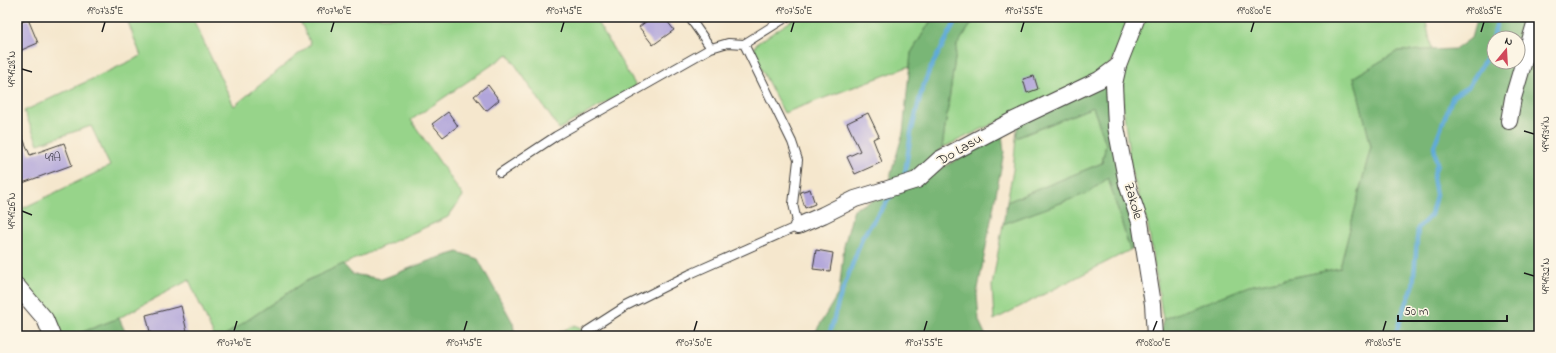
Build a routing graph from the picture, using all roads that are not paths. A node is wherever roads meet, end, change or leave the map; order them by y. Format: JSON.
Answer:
{"nodes":[{"id":1,"x":689,"y":17,"type":"edge"},
{"id":2,"x":787,"y":17,"type":"edge"},
{"id":3,"x":1137,"y":17,"type":"edge"},
{"id":4,"x":1538,"y":17,"type":"edge"},
{"id":5,"x":744,"y":44,"type":"junction"},
{"id":6,"x":711,"y":48,"type":"junction"},
{"id":7,"x":1118,"y":66,"type":"junction"},
{"id":8,"x":1509,"y":121,"type":"dead end"},
{"id":9,"x":500,"y":173,"type":"dead end"},
{"id":10,"x":798,"y":226,"type":"junction"},
{"id":11,"x":17,"y":286,"type":"edge"},
{"id":12,"x":52,"y":336,"type":"edge"},
{"id":13,"x":589,"y":336,"type":"edge"},
{"id":14,"x":1155,"y":336,"type":"edge"}],
"edges":[{"from":1,"to":6,"type":"lane"},
{"from":2,"to":5,"type":"lane"},
{"from":3,"to":7,"type":"street","name":"Zakole"},
{"from":4,"to":8,"type":"street"},
{"from":5,"to":6,"type":"lane"},
{"from":5,"to":10,"type":"lane"},
{"from":6,"to":9,"type":"lane"},
{"from":7,"to":10,"type":"street","name":"Do Lasu"},
{"from":7,"to":14,"type":"street","name":"Zakole"},
{"from":10,"to":13,"type":"lane"},
{"from":11,"to":12,"type":"street"}]}
